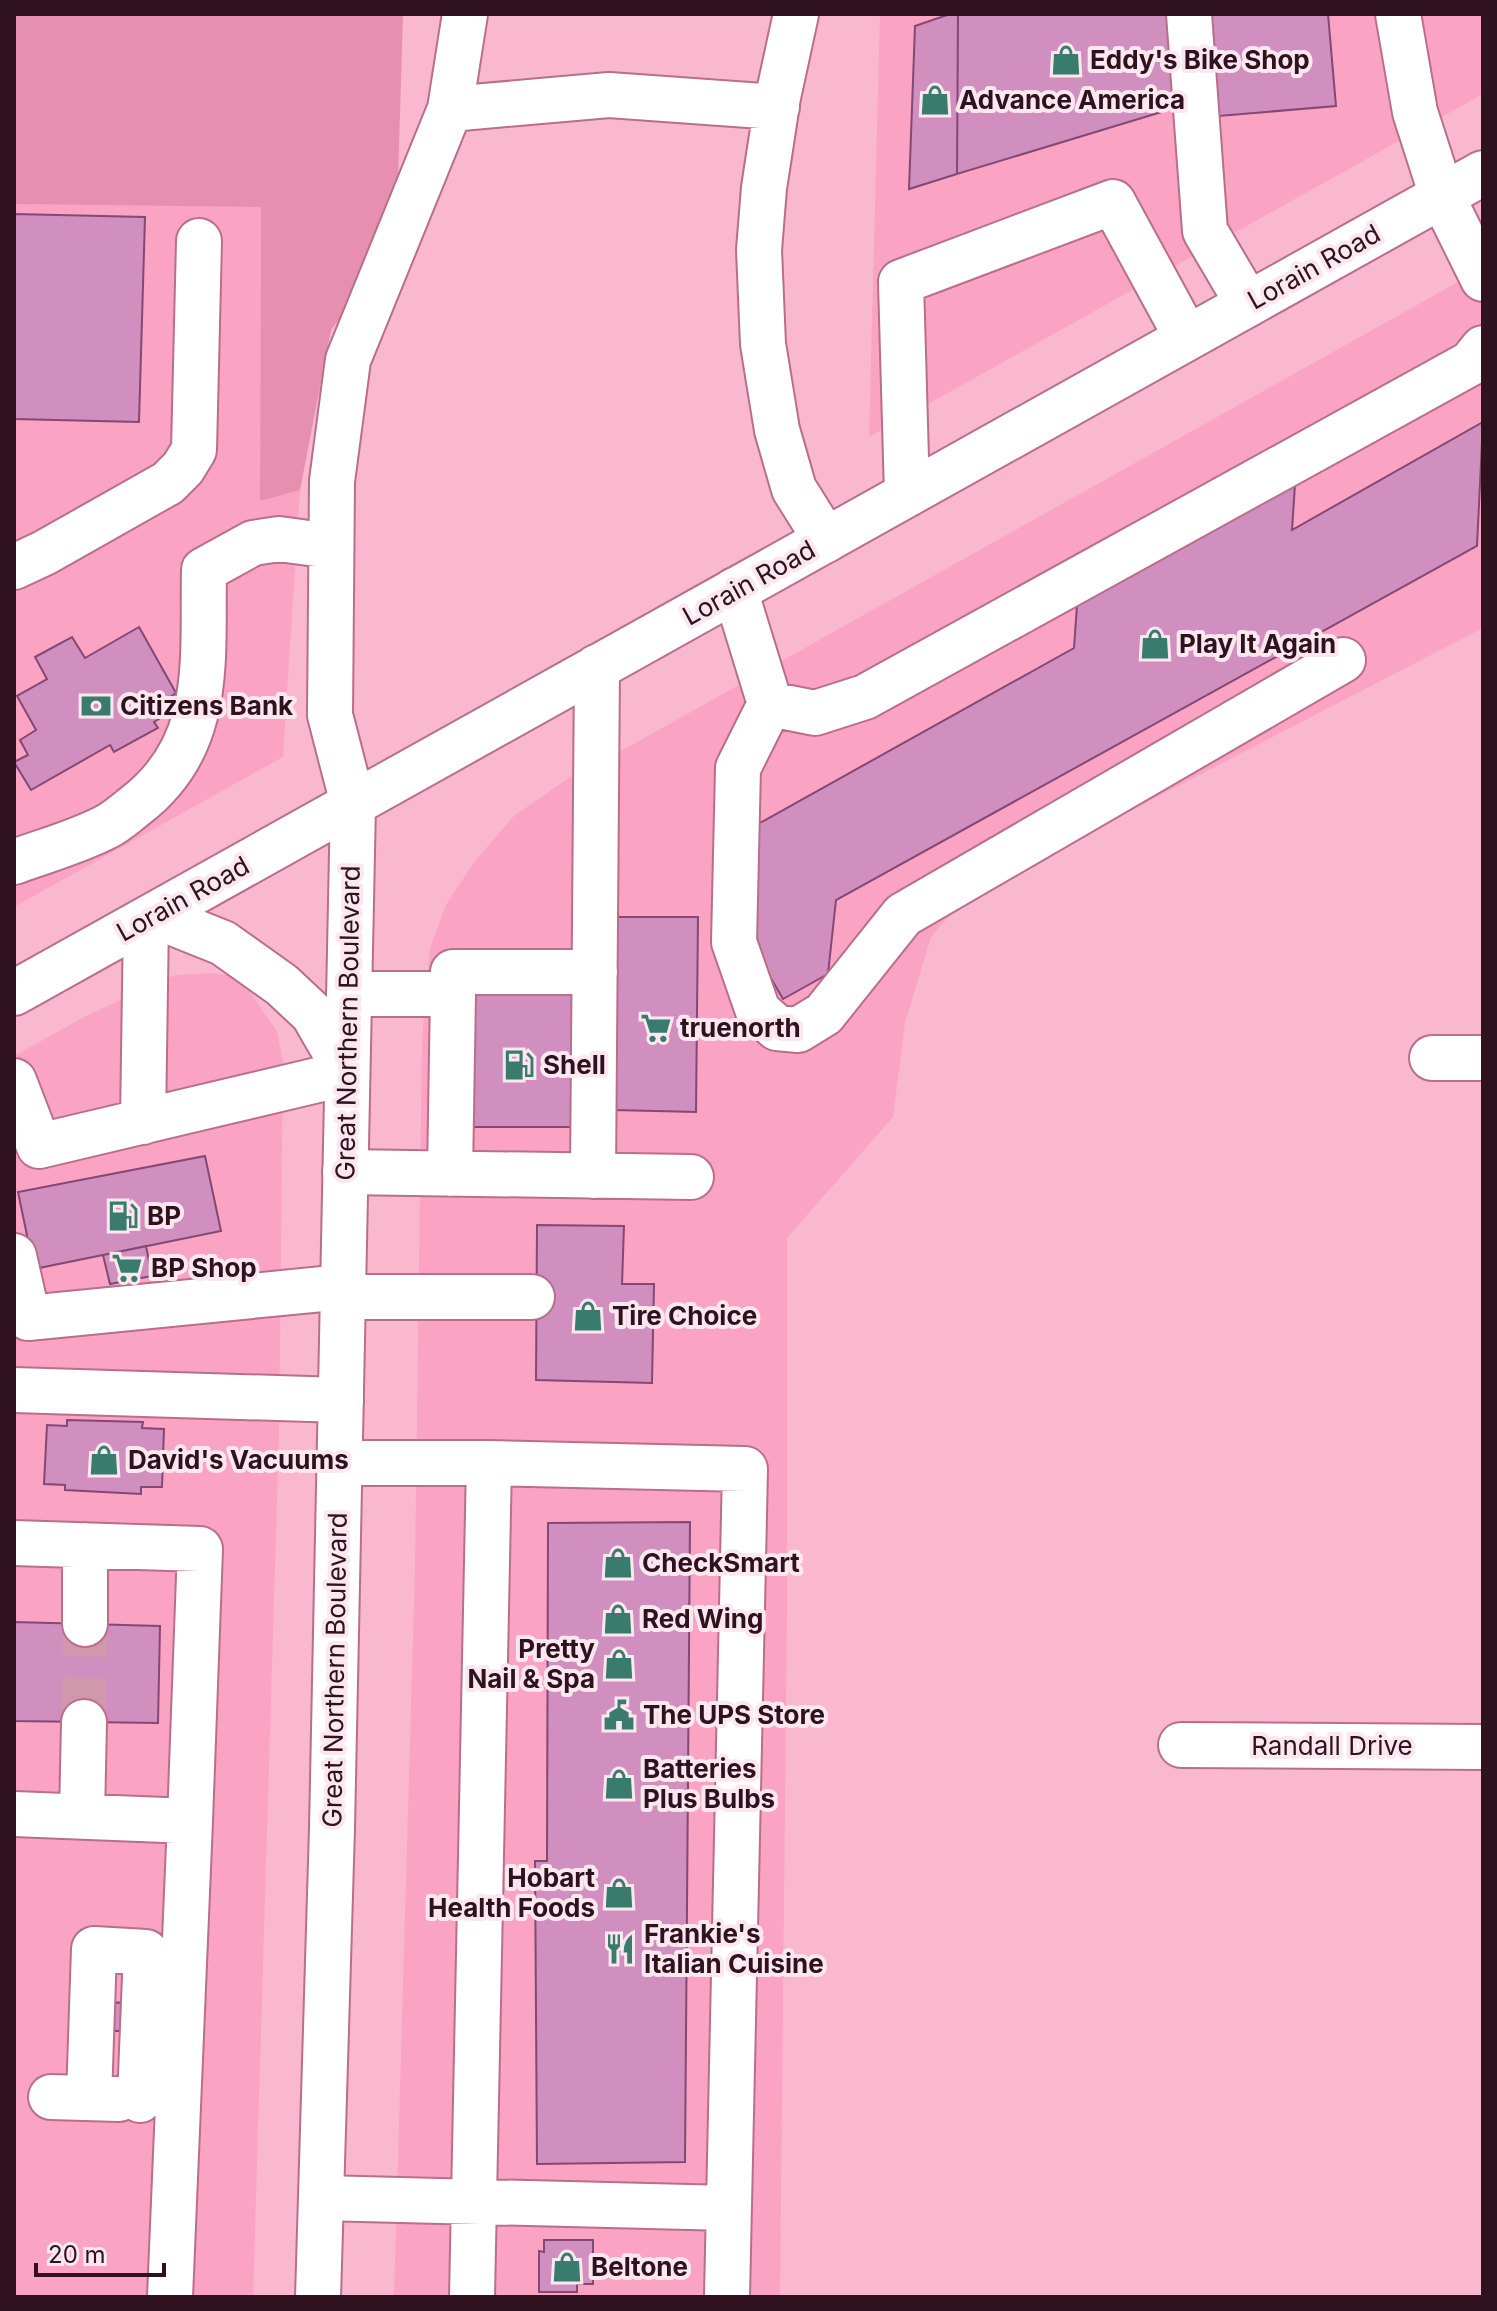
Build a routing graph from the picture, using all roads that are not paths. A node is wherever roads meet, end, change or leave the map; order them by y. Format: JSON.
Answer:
{"nodes":[{"id":1,"x":465,"y":14,"type":"edge"},
{"id":2,"x":796,"y":14,"type":"edge"},
{"id":3,"x":1189,"y":14,"type":"edge"},
{"id":4,"x":1398,"y":14,"type":"edge"},
{"id":5,"x":777,"y":107,"type":"junction"},
{"id":6,"x":450,"y":109,"type":"junction"},
{"id":7,"x":1483,"y":173,"type":"edge"},
{"id":8,"x":1442,"y":196,"type":"junction"},
{"id":9,"x":199,"y":241,"type":"dead end"},
{"id":10,"x":1483,"y":279,"type":"edge"},
{"id":11,"x":1248,"y":304,"type":"junction"},
{"id":12,"x":1187,"y":338,"type":"junction"},
{"id":13,"x":1483,"y":348,"type":"edge"},
{"id":14,"x":907,"y":494,"type":"junction"},
{"id":15,"x":826,"y":540,"type":"junction"},
{"id":16,"x":331,"y":546,"type":"junction"},
{"id":17,"x":14,"y":567,"type":"edge"},
{"id":18,"x":735,"y":590,"type":"junction"},
{"id":19,"x":1343,"y":660,"type":"dead end"},
{"id":20,"x":597,"y":667,"type":"junction"},
{"id":21,"x":770,"y":704,"type":"junction"},
{"id":22,"x":353,"y":804,"type":"junction"},
{"id":23,"x":14,"y":862,"type":"edge"},
{"id":24,"x":146,"y":920,"type":"junction"},
{"id":25,"x":595,"y":972,"type":"junction"},
{"id":26,"x":14,"y":993,"type":"edge"},
{"id":27,"x":349,"y":994,"type":"junction"},
{"id":28,"x":453,"y":994,"type":"junction"},
{"id":29,"x":1432,"y":1058,"type":"dead end"},
{"id":30,"x":1483,"y":1058,"type":"edge"},
{"id":31,"x":347,"y":1073,"type":"junction"},
{"id":32,"x":14,"y":1081,"type":"edge"},
{"id":33,"x":143,"y":1122,"type":"junction"},
{"id":34,"x":27,"y":1149,"type":"edge"},
{"id":35,"x":345,"y":1172,"type":"junction"},
{"id":36,"x":450,"y":1174,"type":"junction"},
{"id":37,"x":593,"y":1176,"type":"junction"},
{"id":38,"x":691,"y":1177,"type":"dead end"},
{"id":39,"x":14,"y":1256,"type":"edge"},
{"id":40,"x":343,"y":1292,"type":"junction"},
{"id":41,"x":532,"y":1297,"type":"dead end"},
{"id":42,"x":14,"y":1390,"type":"edge"},
{"id":43,"x":341,"y":1400,"type":"junction"},
{"id":44,"x":339,"y":1463,"type":"junction"},
{"id":45,"x":489,"y":1463,"type":"junction"},
{"id":46,"x":14,"y":1543,"type":"edge"},
{"id":47,"x":85,"y":1545,"type":"junction"},
{"id":48,"x":85,"y":1624,"type":"tunnel mouth"},
{"id":49,"x":84,"y":1722,"type":"tunnel mouth"},
{"id":50,"x":1181,"y":1745,"type":"dead end"},
{"id":51,"x":1483,"y":1747,"type":"edge"},
{"id":52,"x":14,"y":1814,"type":"edge"},
{"id":53,"x":82,"y":1816,"type":"junction"},
{"id":54,"x":190,"y":1821,"type":"junction"},
{"id":55,"x":159,"y":2101,"type":"junction"},
{"id":56,"x":321,"y":2198,"type":"junction"},
{"id":57,"x":474,"y":2200,"type":"junction"},
{"id":58,"x":729,"y":2208,"type":"junction"},
{"id":59,"x":170,"y":2297,"type":"edge"},
{"id":60,"x":318,"y":2297,"type":"edge"},
{"id":61,"x":472,"y":2297,"type":"edge"},
{"id":62,"x":727,"y":2297,"type":"edge"}],
"edges":[{"from":1,"to":6,"type":"main road","name":"Great Northern Boulevard"},
{"from":2,"to":5,"type":"main road"},
{"from":3,"to":11,"type":"main road"},
{"from":4,"to":8,"type":"main road"},
{"from":5,"to":6,"type":"main road"},
{"from":5,"to":15,"type":"main road"},
{"from":6,"to":16,"type":"main road","name":"Great Northern Boulevard"},
{"from":7,"to":8,"type":"main road","name":"Lorain Road"},
{"from":8,"to":10,"type":"main road"},
{"from":8,"to":11,"type":"main road","name":"Lorain Road"},
{"from":9,"to":17,"type":"main road"},
{"from":11,"to":12,"type":"main road","name":"Lorain Road"},
{"from":12,"to":14,"type":"main road","name":"Lorain Road"},
{"from":12,"to":14,"type":"main road"},
{"from":13,"to":21,"type":"main road"},
{"from":14,"to":15,"type":"main road","name":"Lorain Road"},
{"from":15,"to":18,"type":"main road","name":"Lorain Road"},
{"from":16,"to":22,"type":"main road","name":"Great Northern Boulevard"},
{"from":16,"to":23,"type":"main road"},
{"from":18,"to":20,"type":"main road","name":"Lorain Road"},
{"from":18,"to":21,"type":"main road"},
{"from":19,"to":21,"type":"main road"},
{"from":20,"to":22,"type":"main road","name":"Lorain Road"},
{"from":20,"to":25,"type":"main road"},
{"from":22,"to":24,"type":"main road","name":"Lorain Road"},
{"from":22,"to":27,"type":"main road","name":"Great Northern Boulevard"},
{"from":24,"to":26,"type":"main road","name":"Lorain Road"},
{"from":24,"to":31,"type":"main road"},
{"from":24,"to":33,"type":"main road"},
{"from":25,"to":28,"type":"main road"},
{"from":25,"to":37,"type":"main road"},
{"from":27,"to":28,"type":"main road"},
{"from":27,"to":31,"type":"main road","name":"Great Northern Boulevard"},
{"from":28,"to":36,"type":"main road"},
{"from":29,"to":30,"type":"main road"},
{"from":31,"to":33,"type":"main road"},
{"from":31,"to":35,"type":"main road","name":"Great Northern Boulevard"},
{"from":32,"to":34,"type":"main road"},
{"from":33,"to":34,"type":"main road"},
{"from":35,"to":36,"type":"main road"},
{"from":35,"to":40,"type":"main road","name":"Great Northern Boulevard"},
{"from":36,"to":37,"type":"main road"},
{"from":37,"to":38,"type":"main road"},
{"from":39,"to":40,"type":"main road"},
{"from":40,"to":41,"type":"main road"},
{"from":40,"to":43,"type":"main road","name":"Great Northern Boulevard"},
{"from":42,"to":43,"type":"main road"},
{"from":43,"to":44,"type":"main road","name":"Great Northern Boulevard"},
{"from":44,"to":45,"type":"main road"},
{"from":44,"to":56,"type":"main road","name":"Great Northern Boulevard"},
{"from":45,"to":57,"type":"main road"},
{"from":45,"to":58,"type":"main road"},
{"from":46,"to":47,"type":"main road"},
{"from":47,"to":48,"type":"main road"},
{"from":47,"to":54,"type":"main road"},
{"from":49,"to":53,"type":"main road"},
{"from":50,"to":51,"type":"main road","name":"Randall Drive"},
{"from":52,"to":53,"type":"main road"},
{"from":53,"to":54,"type":"main road"},
{"from":54,"to":55,"type":"main road"},
{"from":55,"to":55,"type":"main road"},
{"from":55,"to":59,"type":"main road"},
{"from":56,"to":57,"type":"main road"},
{"from":56,"to":60,"type":"main road","name":"Great Northern Boulevard"},
{"from":57,"to":58,"type":"main road"},
{"from":57,"to":61,"type":"main road"},
{"from":58,"to":62,"type":"main road"}]}
